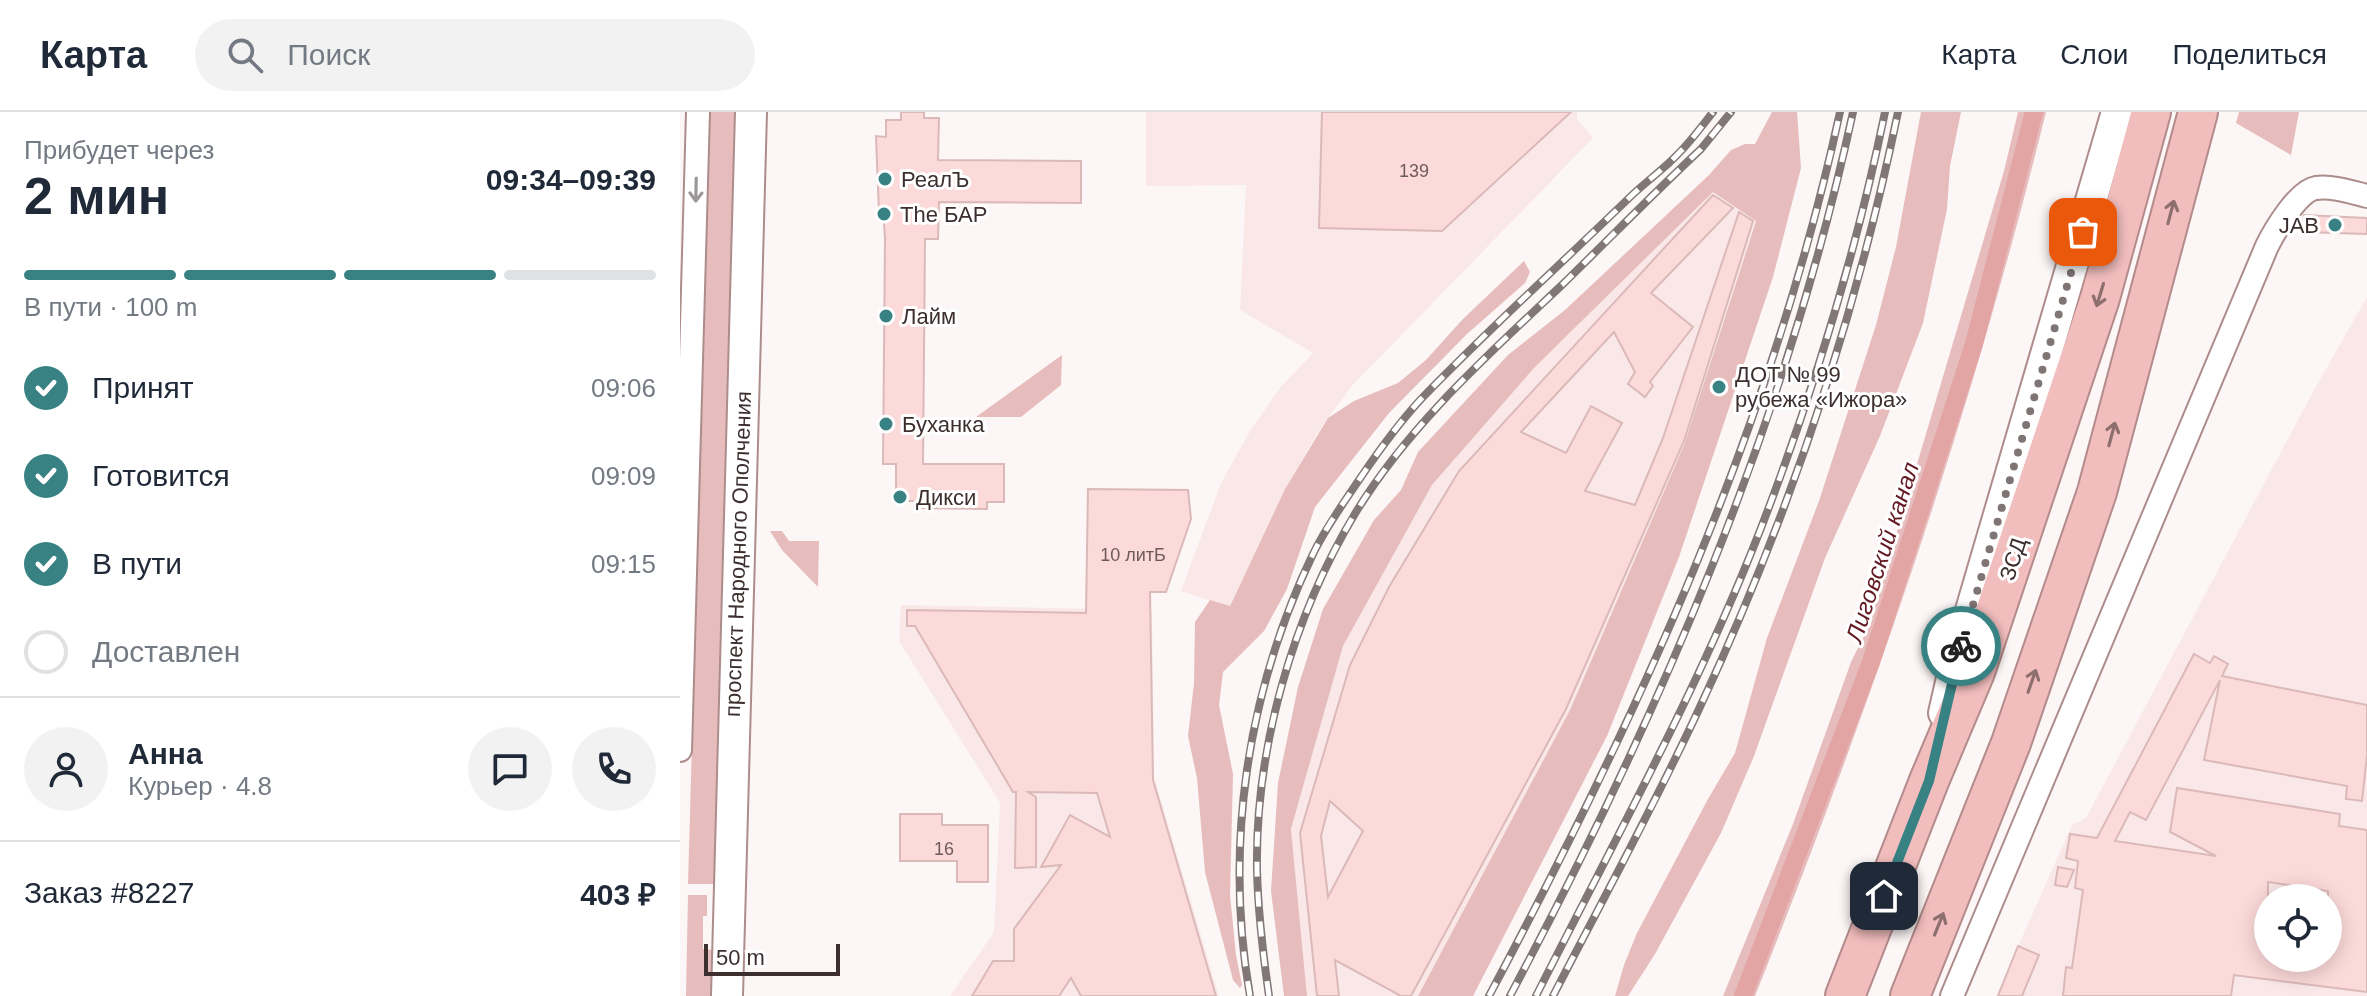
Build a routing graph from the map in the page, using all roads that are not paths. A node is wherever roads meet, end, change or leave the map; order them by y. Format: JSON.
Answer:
{"nodes":[{"id":1,"x":698,"y":112,"type":"edge"},
{"id":2,"x":751,"y":112,"type":"edge"},
{"id":3,"x":769,"y":112,"type":"edge"},
{"id":4,"x":2117,"y":112,"type":"edge"},
{"id":5,"x":2151,"y":112,"type":"edge"},
{"id":6,"x":2198,"y":112,"type":"edge"},
{"id":7,"x":2367,"y":196,"type":"edge"},
{"id":8,"x":680,"y":750,"type":"edge"},
{"id":9,"x":1929,"y":781,"type":"junction"},
{"id":10,"x":727,"y":996,"type":"edge"},
{"id":11,"x":746,"y":996,"type":"edge"},
{"id":12,"x":1845,"y":996,"type":"edge"},
{"id":13,"x":1910,"y":996,"type":"edge"},
{"id":14,"x":1952,"y":996,"type":"edge"}],
"edges":[{"from":1,"to":8,"type":"street","one_way":true},
{"from":2,"to":10,"type":"main road","name":"проспект Народного Ополчения"},
{"from":3,"to":11,"type":"main road","name":"проспект Народного Ополчения"},
{"from":4,"to":9,"type":"main road"},
{"from":5,"to":9,"type":"highway","name":"ЗСД","one_way":true},
{"from":13,"to":6,"type":"highway","one_way":true},
{"from":7,"to":14,"type":"street"},
{"from":9,"to":12,"type":"highway","name":"ЗСД"}]}
